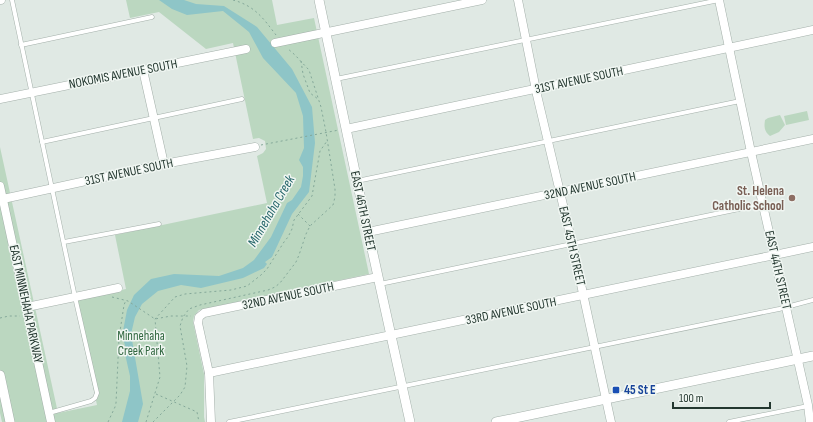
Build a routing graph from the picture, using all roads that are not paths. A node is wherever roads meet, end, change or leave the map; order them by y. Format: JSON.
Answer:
{"nodes":[{"id":1,"x":12,"y":0,"type":"edge"},
{"id":2,"x":320,"y":0,"type":"edge"},
{"id":3,"x":482,"y":0,"type":"edge"},
{"id":4,"x":518,"y":0,"type":"edge"},
{"id":5,"x":719,"y":0,"type":"edge"},
{"id":6,"x":152,"y":17,"type":"dead end"},
{"id":7,"x":813,"y":30,"type":"edge"},
{"id":8,"x":326,"y":32,"type":"junction"},
{"id":9,"x":526,"y":40,"type":"junction"},
{"id":10,"x":279,"y":42,"type":"road end"},
{"id":11,"x":21,"y":44,"type":"junction"},
{"id":12,"x":728,"y":48,"type":"junction"},
{"id":13,"x":246,"y":49,"type":"dead end"},
{"id":14,"x":143,"y":70,"type":"junction"},
{"id":15,"x":336,"y":79,"type":"junction"},
{"id":16,"x":536,"y":89,"type":"junction"},
{"id":17,"x":31,"y":93,"type":"junction"},
{"id":18,"x":0,"y":99,"type":"edge"},
{"id":19,"x":242,"y":99,"type":"dead end"},
{"id":20,"x":740,"y":101,"type":"junction"},
{"id":21,"x":153,"y":118,"type":"junction"},
{"id":22,"x":346,"y":129,"type":"junction"},
{"id":23,"x":813,"y":139,"type":"edge"},
{"id":24,"x":548,"y":140,"type":"junction"},
{"id":25,"x":42,"y":142,"type":"junction"},
{"id":26,"x":255,"y":147,"type":"road end"},
{"id":27,"x":751,"y":152,"type":"junction"},
{"id":28,"x":164,"y":164,"type":"junction"},
{"id":29,"x":356,"y":181,"type":"junction"},
{"id":30,"x":0,"y":186,"type":"edge"},
{"id":31,"x":52,"y":189,"type":"junction"},
{"id":32,"x":559,"y":192,"type":"junction"},
{"id":33,"x":3,"y":199,"type":"junction"},
{"id":34,"x":763,"y":204,"type":"junction"},
{"id":35,"x":159,"y":224,"type":"dead end"},
{"id":36,"x":368,"y":232,"type":"junction"},
{"id":37,"x":64,"y":242,"type":"junction"},
{"id":38,"x":572,"y":243,"type":"junction"},
{"id":39,"x":813,"y":247,"type":"edge"},
{"id":40,"x":774,"y":255,"type":"junction"},
{"id":41,"x":378,"y":281,"type":"junction"},
{"id":42,"x":118,"y":288,"type":"dead end"},
{"id":43,"x":583,"y":296,"type":"junction"},
{"id":44,"x":75,"y":297,"type":"junction"},
{"id":45,"x":813,"y":300,"type":"edge"},
{"id":46,"x":786,"y":306,"type":"junction"},
{"id":47,"x":27,"y":307,"type":"junction"},
{"id":48,"x":390,"y":336,"type":"junction"},
{"id":49,"x":594,"y":346,"type":"junction"},
{"id":50,"x":813,"y":356,"type":"edge"},
{"id":51,"x":798,"y":359,"type":"junction"},
{"id":52,"x":209,"y":373,"type":"junction"},
{"id":53,"x":0,"y":375,"type":"edge"},
{"id":54,"x":402,"y":387,"type":"junction"},
{"id":55,"x":606,"y":399,"type":"junction"},
{"id":56,"x":808,"y":406,"type":"junction"},
{"id":57,"x":49,"y":413,"type":"junction"},
{"id":58,"x":10,"y":422,"type":"edge"},
{"id":59,"x":51,"y":422,"type":"edge"},
{"id":60,"x":211,"y":422,"type":"edge"},
{"id":61,"x":229,"y":422,"type":"edge"},
{"id":62,"x":410,"y":422,"type":"edge"},
{"id":63,"x":496,"y":422,"type":"edge"},
{"id":64,"x":611,"y":422,"type":"edge"},
{"id":65,"x":729,"y":422,"type":"edge"},
{"id":66,"x":810,"y":422,"type":"edge"}],
"edges":[{"from":1,"to":11,"type":"lane"},
{"from":2,"to":8,"type":"street","name":"EAST 46TH STREET"},
{"from":3,"to":8,"type":"street"},
{"from":4,"to":9,"type":"street","name":"EAST 45TH STREET"},
{"from":5,"to":9,"type":"lane"},
{"from":5,"to":12,"type":"street","name":"EAST 44TH STREET"},
{"from":6,"to":11,"type":"lane"},
{"from":7,"to":12,"type":"street","name":"31ST AVENUE SOUTH"},
{"from":8,"to":10,"type":"street"},
{"from":8,"to":15,"type":"street","name":"EAST 46TH STREET"},
{"from":9,"to":15,"type":"lane"},
{"from":9,"to":16,"type":"street","name":"EAST 45TH STREET"},
{"from":11,"to":17,"type":"lane"},
{"from":12,"to":16,"type":"street","name":"31ST AVENUE SOUTH"},
{"from":12,"to":20,"type":"street","name":"EAST 44TH STREET"},
{"from":13,"to":14,"type":"street","name":"NOKOMIS AVENUE SOUTH"},
{"from":14,"to":17,"type":"street","name":"NOKOMIS AVENUE SOUTH"},
{"from":14,"to":21,"type":"street"},
{"from":15,"to":22,"type":"street","name":"EAST 46TH STREET"},
{"from":16,"to":22,"type":"street","name":"31ST AVENUE SOUTH"},
{"from":16,"to":24,"type":"street","name":"EAST 45TH STREET"},
{"from":17,"to":18,"type":"street","name":"NOKOMIS AVENUE SOUTH"},
{"from":17,"to":25,"type":"lane"},
{"from":19,"to":21,"type":"lane"},
{"from":20,"to":24,"type":"lane"},
{"from":20,"to":27,"type":"street","name":"EAST 44TH STREET"},
{"from":21,"to":25,"type":"lane"},
{"from":21,"to":28,"type":"street"},
{"from":22,"to":29,"type":"street","name":"EAST 46TH STREET"},
{"from":23,"to":27,"type":"street","name":"32ND AVENUE SOUTH"},
{"from":24,"to":29,"type":"lane"},
{"from":24,"to":32,"type":"street","name":"EAST 45TH STREET"},
{"from":25,"to":31,"type":"lane"},
{"from":26,"to":28,"type":"street","name":"31ST AVENUE SOUTH"},
{"from":27,"to":32,"type":"street","name":"32ND AVENUE SOUTH"},
{"from":27,"to":34,"type":"street","name":"EAST 44TH STREET"},
{"from":28,"to":31,"type":"street","name":"31ST AVENUE SOUTH"},
{"from":29,"to":36,"type":"street","name":"EAST 46TH STREET"},
{"from":30,"to":33,"type":"street","name":"EAST MINNEHAHA PARKWAY"},
{"from":31,"to":33,"type":"street","name":"31ST AVENUE SOUTH"},
{"from":31,"to":37,"type":"lane"},
{"from":32,"to":36,"type":"street","name":"32ND AVENUE SOUTH"},
{"from":32,"to":38,"type":"street","name":"EAST 45TH STREET"},
{"from":33,"to":47,"type":"street","name":"EAST MINNEHAHA PARKWAY"},
{"from":34,"to":38,"type":"lane"},
{"from":34,"to":40,"type":"street","name":"EAST 44TH STREET"},
{"from":35,"to":37,"type":"lane"},
{"from":36,"to":41,"type":"street","name":"EAST 46TH STREET"},
{"from":37,"to":44,"type":"lane"},
{"from":38,"to":41,"type":"lane"},
{"from":38,"to":43,"type":"street","name":"EAST 45TH STREET"},
{"from":39,"to":40,"type":"street","name":"33RD AVENUE SOUTH"},
{"from":40,"to":43,"type":"street","name":"33RD AVENUE SOUTH"},
{"from":40,"to":46,"type":"street","name":"EAST 44TH STREET"},
{"from":41,"to":48,"type":"street","name":"EAST 46TH STREET"},
{"from":41,"to":52,"type":"street","name":"32ND AVENUE SOUTH"},
{"from":42,"to":44,"type":"street"},
{"from":43,"to":48,"type":"street","name":"33RD AVENUE SOUTH"},
{"from":43,"to":49,"type":"street","name":"EAST 45TH STREET"},
{"from":44,"to":47,"type":"street"},
{"from":44,"to":57,"type":"lane"},
{"from":45,"to":46,"type":"lane"},
{"from":46,"to":49,"type":"lane"},
{"from":46,"to":51,"type":"street","name":"EAST 44TH STREET"},
{"from":47,"to":57,"type":"street","name":"EAST MINNEHAHA PARKWAY"},
{"from":48,"to":52,"type":"street","name":"33RD AVENUE SOUTH"},
{"from":48,"to":54,"type":"street","name":"EAST 46TH STREET"},
{"from":49,"to":54,"type":"lane"},
{"from":49,"to":55,"type":"street","name":"EAST 45TH STREET"},
{"from":50,"to":51,"type":"street"},
{"from":51,"to":55,"type":"street"},
{"from":51,"to":56,"type":"street","name":"EAST 44TH STREET"},
{"from":52,"to":60,"type":"street"},
{"from":53,"to":58,"type":"street"},
{"from":54,"to":61,"type":"lane"},
{"from":54,"to":62,"type":"street","name":"EAST 46TH STREET"},
{"from":55,"to":63,"type":"street"},
{"from":55,"to":64,"type":"street","name":"EAST 45TH STREET"},
{"from":56,"to":65,"type":"lane"},
{"from":56,"to":66,"type":"street","name":"EAST 44TH STREET"},
{"from":57,"to":59,"type":"street","name":"EAST MINNEHAHA PARKWAY"}]}
